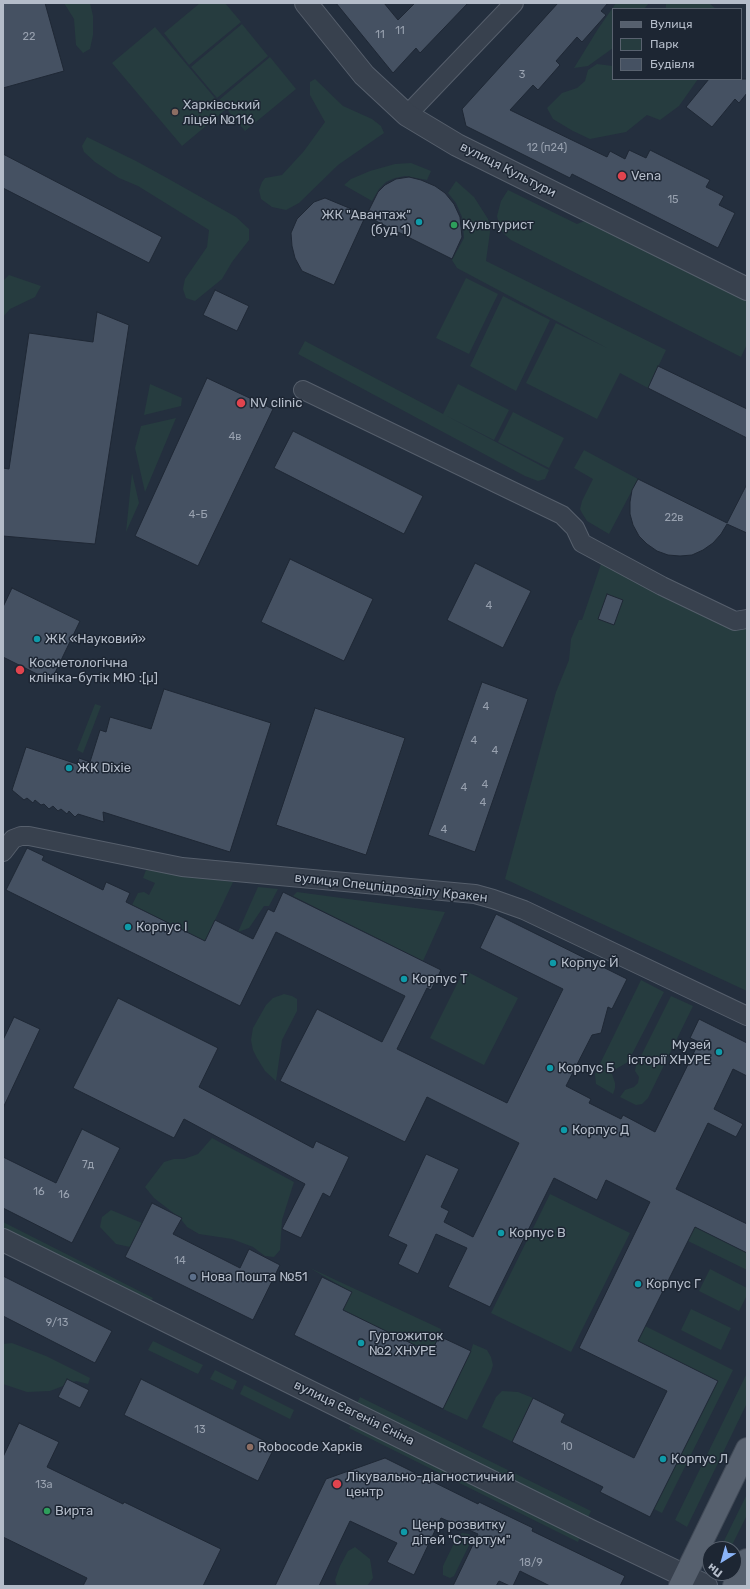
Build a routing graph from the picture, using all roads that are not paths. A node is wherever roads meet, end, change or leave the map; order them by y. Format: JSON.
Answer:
{"nodes":[{"id":1,"x":306,"y":3,"type":"edge"},
{"id":2,"x":514,"y":3,"type":"edge"},
{"id":3,"x":407,"y":115,"type":"junction"},
{"id":4,"x":747,"y":289,"type":"edge"},
{"id":5,"x":303,"y":390,"type":"dead end"},
{"id":6,"x":747,"y":619,"type":"edge"},
{"id":7,"x":8,"y":846,"type":"edge"},
{"id":8,"x":747,"y":1016,"type":"edge"},
{"id":9,"x":3,"y":1240,"type":"edge"},
{"id":10,"x":747,"y":1449,"type":"edge"},
{"id":11,"x":747,"y":1560,"type":"edge"},
{"id":12,"x":682,"y":1581,"type":"edge"},
{"id":13,"x":706,"y":1586,"type":"edge"},
{"id":14,"x":734,"y":1586,"type":"edge"}],
"edges":[{"from":1,"to":3,"type":"street","name":"вулиця Культури"},
{"from":2,"to":3,"type":"street"},
{"from":3,"to":4,"type":"street","name":"вулиця Культури"},
{"from":5,"to":6,"type":"street"},
{"from":7,"to":8,"type":"street","name":"вулиця Спецпідрозділу Кракен"},
{"from":9,"to":12,"type":"street","name":"вулиця Євгенія Єніна"},
{"from":10,"to":12,"type":"main road"},
{"from":11,"to":14,"type":"main road"},
{"from":12,"to":13,"type":"street","name":"вулиця Євгенія Єніна"}]}
